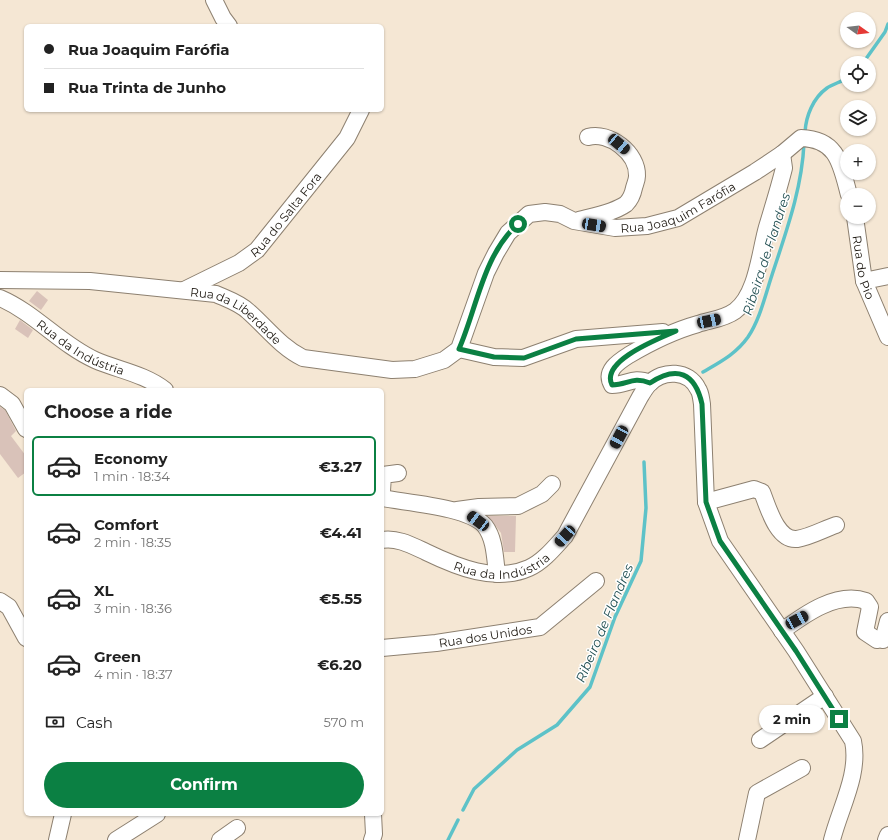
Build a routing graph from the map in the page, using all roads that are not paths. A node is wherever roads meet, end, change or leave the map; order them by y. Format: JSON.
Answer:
{"nodes":[{"id":1,"x":214,"y":0,"type":"edge"},
{"id":2,"x":228,"y":24,"type":"edge"},
{"id":3,"x":360,"y":112,"type":"edge"},
{"id":4,"x":588,"y":137,"type":"dead end"},
{"id":5,"x":782,"y":154,"type":"junction"},
{"id":6,"x":847,"y":188,"type":"edge"},
{"id":7,"x":574,"y":221,"type":"junction"},
{"id":8,"x":856,"y":224,"type":"edge"},
{"id":9,"x":888,"y":276,"type":"edge"},
{"id":10,"x":0,"y":280,"type":"edge"},
{"id":11,"x":864,"y":281,"type":"junction"},
{"id":12,"x":184,"y":290,"type":"junction"},
{"id":13,"x":0,"y":298,"type":"edge"},
{"id":14,"x":676,"y":331,"type":"junction"},
{"id":15,"x":888,"y":336,"type":"edge"},
{"id":16,"x":459,"y":349,"type":"junction"},
{"id":17,"x":650,"y":383,"type":"junction"},
{"id":18,"x":161,"y":388,"type":"edge"},
{"id":19,"x":0,"y":395,"type":"edge"},
{"id":20,"x":24,"y":425,"type":"edge"},
{"id":21,"x":398,"y":473,"type":"dead end"},
{"id":22,"x":384,"y":475,"type":"edge"},
{"id":23,"x":552,"y":484,"type":"dead end"},
{"id":24,"x":384,"y":498,"type":"edge"},
{"id":25,"x":706,"y":502,"type":"junction"},
{"id":26,"x":455,"y":511,"type":"junction"},
{"id":27,"x":836,"y":525,"type":"dead end"},
{"id":28,"x":384,"y":540,"type":"edge"},
{"id":29,"x":497,"y":574,"type":"junction"},
{"id":30,"x":596,"y":581,"type":"dead end"},
{"id":31,"x":0,"y":601,"type":"edge"},
{"id":32,"x":888,"y":621,"type":"edge"},
{"id":33,"x":782,"y":631,"type":"junction"},
{"id":34,"x":24,"y":634,"type":"edge"},
{"id":35,"x":885,"y":638,"type":"edge"},
{"id":36,"x":384,"y":648,"type":"edge"},
{"id":37,"x":825,"y":696,"type":"junction"},
{"id":38,"x":760,"y":740,"type":"dead end"},
{"id":39,"x":802,"y":768,"type":"dead end"},
{"id":40,"x":155,"y":816,"type":"edge"},
{"id":41,"x":373,"y":816,"type":"edge"},
{"id":42,"x":60,"y":826,"type":"edge"},
{"id":43,"x":237,"y":828,"type":"dead end"},
{"id":44,"x":888,"y":835,"type":"edge"},
{"id":45,"x":46,"y":840,"type":"edge"},
{"id":46,"x":116,"y":840,"type":"edge"},
{"id":47,"x":220,"y":840,"type":"edge"},
{"id":48,"x":372,"y":840,"type":"edge"},
{"id":49,"x":747,"y":840,"type":"edge"},
{"id":50,"x":832,"y":840,"type":"edge"},
{"id":51,"x":886,"y":840,"type":"edge"}],
"edges":[{"from":1,"to":2,"type":"street"},
{"from":3,"to":12,"type":"street","name":"Rua do Salta Fora"},
{"from":4,"to":7,"type":"street"},
{"from":5,"to":6,"type":"street"},
{"from":5,"to":7,"type":"street","name":"Rua Joaquim Farófia"},
{"from":5,"to":14,"type":"street"},
{"from":7,"to":16,"type":"street","name":"Rua Joaquim Farófia"},
{"from":8,"to":11,"type":"street","name":"Rua do Pio"},
{"from":9,"to":11,"type":"street"},
{"from":10,"to":12,"type":"street","name":"Rua da Liberdade"},
{"from":11,"to":15,"type":"street","name":"Rua do Pio"},
{"from":12,"to":16,"type":"street","name":"Rua da Liberdade"},
{"from":13,"to":18,"type":"street","name":"Rua da Indústria"},
{"from":14,"to":16,"type":"street"},
{"from":14,"to":17,"type":"street"},
{"from":17,"to":25,"type":"street","name":"Rua da Indústria"},
{"from":17,"to":29,"type":"street","name":"Rua da Indústria"},
{"from":19,"to":20,"type":"street"},
{"from":21,"to":22,"type":"street"},
{"from":23,"to":26,"type":"street"},
{"from":24,"to":26,"type":"street"},
{"from":25,"to":27,"type":"street"},
{"from":25,"to":33,"type":"street"},
{"from":26,"to":29,"type":"street"},
{"from":28,"to":29,"type":"street","name":"Rua da Indústria"},
{"from":30,"to":36,"type":"street","name":"Rua dos Unidos"},
{"from":31,"to":34,"type":"street"},
{"from":32,"to":35,"type":"street"},
{"from":33,"to":35,"type":"street"},
{"from":33,"to":37,"type":"street"},
{"from":37,"to":38,"type":"street"},
{"from":37,"to":50,"type":"street"},
{"from":39,"to":49,"type":"street"},
{"from":40,"to":46,"type":"street"},
{"from":41,"to":48,"type":"street"},
{"from":42,"to":45,"type":"street"},
{"from":43,"to":47,"type":"street"},
{"from":44,"to":51,"type":"street"}]}
